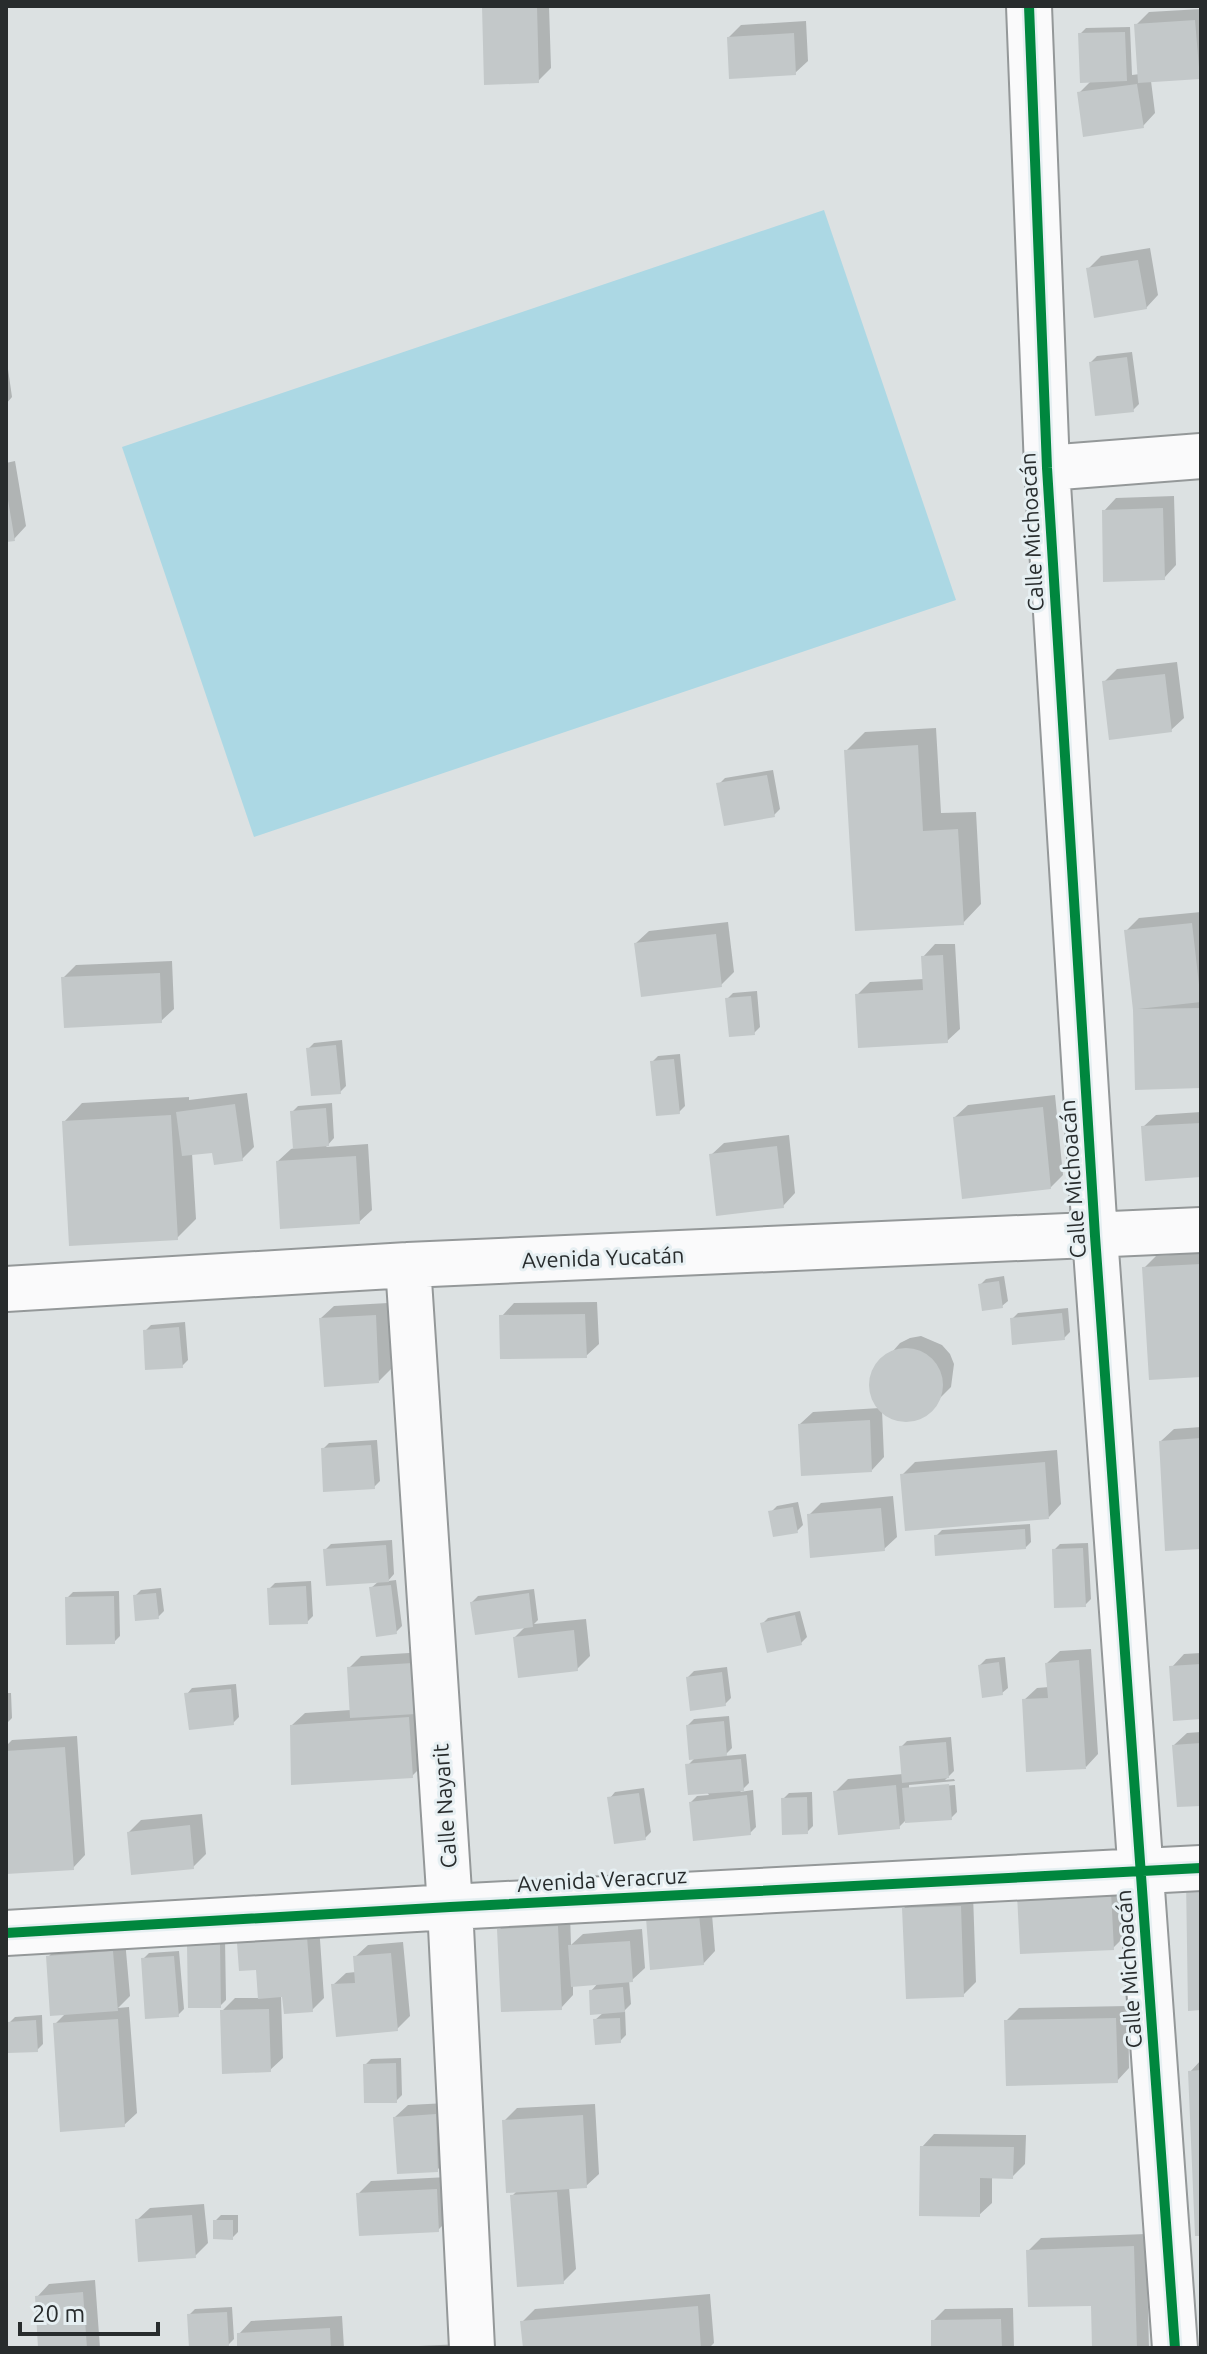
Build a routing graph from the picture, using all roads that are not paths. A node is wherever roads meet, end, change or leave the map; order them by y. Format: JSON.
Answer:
{"nodes":[{"id":1,"x":1029,"y":6,"type":"edge"},
{"id":2,"x":1201,"y":456,"type":"edge"},
{"id":3,"x":1047,"y":468,"type":"junction"},
{"id":4,"x":1201,"y":1230,"type":"edge"},
{"id":5,"x":1095,"y":1236,"type":"junction"},
{"id":6,"x":408,"y":1265,"type":"junction"},
{"id":7,"x":6,"y":1289,"type":"edge"},
{"id":8,"x":1201,"y":1868,"type":"edge"},
{"id":9,"x":1141,"y":1871,"type":"junction"},
{"id":10,"x":450,"y":1907,"type":"junction"},
{"id":11,"x":6,"y":1933,"type":"edge"},
{"id":12,"x":472,"y":2348,"type":"edge"},
{"id":13,"x":1175,"y":2348,"type":"edge"}],
"edges":[{"from":1,"to":3,"type":"street","name":"Calle Michoacán"},
{"from":2,"to":3,"type":"street"},
{"from":3,"to":5,"type":"street","name":"Calle Michoacán"},
{"from":4,"to":5,"type":"street","name":"Avenida Yucatán"},
{"from":5,"to":6,"type":"street","name":"Avenida Yucatán"},
{"from":5,"to":9,"type":"street","name":"Calle Michoacán"},
{"from":6,"to":7,"type":"street","name":"Avenida Yucatán"},
{"from":6,"to":10,"type":"street","name":"Calle Nayarit"},
{"from":8,"to":9,"type":"street","name":"Avenida Veracruz"},
{"from":9,"to":10,"type":"street","name":"Avenida Veracruz"},
{"from":9,"to":13,"type":"street","name":"Calle Michoacán"},
{"from":10,"to":11,"type":"street","name":"Avenida Veracruz"},
{"from":10,"to":12,"type":"street","name":"Calle Nayarit"}]}
